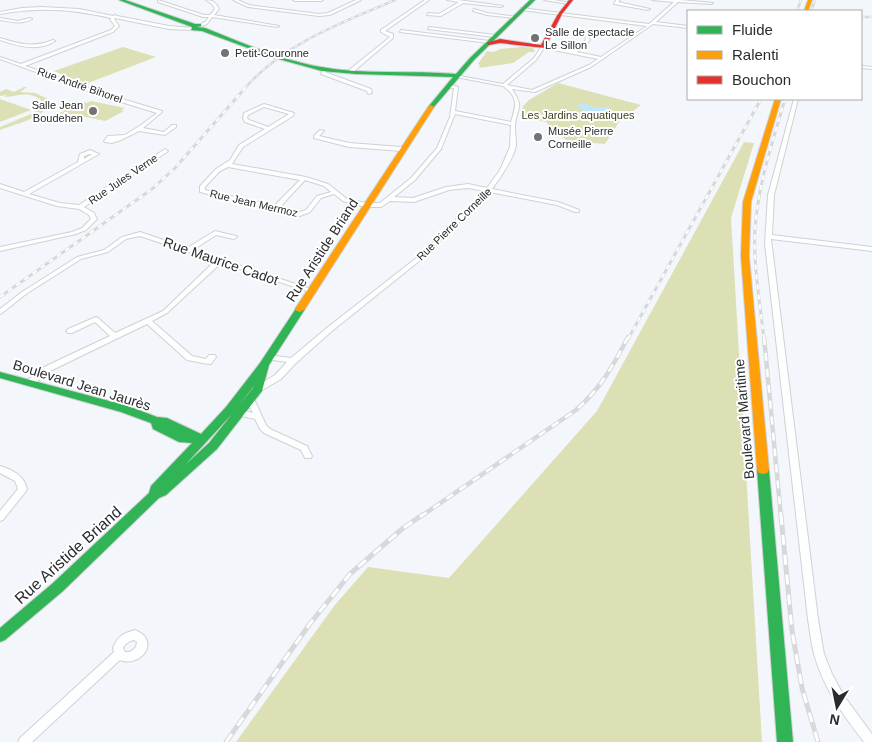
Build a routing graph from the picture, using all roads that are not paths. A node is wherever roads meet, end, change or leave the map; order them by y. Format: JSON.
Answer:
{"nodes":[{"id":1,"x":121,"y":0,"type":"edge"},
{"id":2,"x":208,"y":0,"type":"edge"},
{"id":3,"x":235,"y":0,"type":"edge"},
{"id":4,"x":295,"y":0,"type":"edge"},
{"id":5,"x":321,"y":0,"type":"edge"},
{"id":6,"x":359,"y":0,"type":"edge"},
{"id":7,"x":426,"y":0,"type":"edge"},
{"id":8,"x":451,"y":0,"type":"edge"},
{"id":9,"x":532,"y":0,"type":"edge"},
{"id":10,"x":546,"y":0,"type":"edge"},
{"id":11,"x":618,"y":0,"type":"edge"},
{"id":12,"x":654,"y":0,"type":"edge"},
{"id":13,"x":158,"y":1,"type":"edge"},
{"id":14,"x":570,"y":1,"type":"edge"},
{"id":15,"x":679,"y":1,"type":"edge"},
{"id":16,"x":462,"y":2,"type":"junction"},
{"id":17,"x":711,"y":3,"type":"dead end"},
{"id":18,"x":501,"y":6,"type":"dead end"},
{"id":19,"x":648,"y":9,"type":"dead end"},
{"id":20,"x":474,"y":10,"type":"dead end"},
{"id":21,"x":0,"y":13,"type":"edge"},
{"id":22,"x":519,"y":13,"type":"junction"},
{"id":23,"x":428,"y":14,"type":"dead end"},
{"id":24,"x":560,"y":14,"type":"junction"},
{"id":25,"x":115,"y":16,"type":"junction"},
{"id":26,"x":212,"y":16,"type":"junction"},
{"id":27,"x":0,"y":19,"type":"edge"},
{"id":28,"x":16,"y":22,"type":"dead end"},
{"id":29,"x":651,"y":24,"type":"junction"},
{"id":30,"x":278,"y":26,"type":"dead end"},
{"id":31,"x":198,"y":27,"type":"junction"},
{"id":32,"x":687,"y":27,"type":"edge"},
{"id":33,"x":429,"y":28,"type":"dead end"},
{"id":34,"x":401,"y":31,"type":"dead end"},
{"id":35,"x":587,"y":37,"type":"dead end"},
{"id":36,"x":0,"y":39,"type":"edge"},
{"id":37,"x":53,"y":41,"type":"dead end"},
{"id":38,"x":492,"y":41,"type":"junction"},
{"id":39,"x":543,"y":47,"type":"junction"},
{"id":40,"x":574,"y":52,"type":"junction"},
{"id":41,"x":0,"y":58,"type":"edge"},
{"id":42,"x":602,"y":58,"type":"junction"},
{"id":43,"x":23,"y":65,"type":"junction"},
{"id":44,"x":325,"y":69,"type":"junction"},
{"id":45,"x":351,"y":71,"type":"junction"},
{"id":46,"x":452,"y":81,"type":"junction"},
{"id":47,"x":506,"y":86,"type":"junction"},
{"id":48,"x":370,"y":93,"type":"dead end"},
{"id":49,"x":778,"y":100,"type":"edge"},
{"id":50,"x":796,"y":100,"type":"edge"},
{"id":51,"x":452,"y":112,"type":"junction"},
{"id":52,"x":513,"y":124,"type":"junction"},
{"id":53,"x":174,"y":126,"type":"dead end"},
{"id":54,"x":269,"y":128,"type":"junction"},
{"id":55,"x":138,"y":129,"type":"junction"},
{"id":56,"x":322,"y":131,"type":"dead end"},
{"id":57,"x":124,"y":136,"type":"dead end"},
{"id":58,"x":402,"y":149,"type":"junction"},
{"id":59,"x":165,"y":151,"type":"dead end"},
{"id":60,"x":96,"y":154,"type":"dead end"},
{"id":61,"x":227,"y":165,"type":"junction"},
{"id":62,"x":304,"y":178,"type":"junction"},
{"id":63,"x":0,"y":186,"type":"edge"},
{"id":64,"x":9,"y":189,"type":"junction"},
{"id":65,"x":490,"y":190,"type":"junction"},
{"id":66,"x":335,"y":192,"type":"junction"},
{"id":67,"x":0,"y":193,"type":"edge"},
{"id":68,"x":24,"y":194,"type":"junction"},
{"id":69,"x":390,"y":199,"type":"junction"},
{"id":70,"x":366,"y":205,"type":"junction"},
{"id":71,"x":80,"y":208,"type":"junction"},
{"id":72,"x":276,"y":208,"type":"junction"},
{"id":73,"x":577,"y":211,"type":"dead end"},
{"id":74,"x":234,"y":237,"type":"dead end"},
{"id":75,"x":770,"y":237,"type":"junction"},
{"id":76,"x":0,"y":249,"type":"edge"},
{"id":77,"x":872,"y":249,"type":"edge"},
{"id":78,"x":188,"y":250,"type":"junction"},
{"id":79,"x":220,"y":260,"type":"junction"},
{"id":80,"x":312,"y":291,"type":"junction"},
{"id":81,"x":0,"y":312,"type":"edge"},
{"id":82,"x":148,"y":321,"type":"junction"},
{"id":83,"x":70,"y":330,"type":"dead end"},
{"id":84,"x":115,"y":337,"type":"junction"},
{"id":85,"x":212,"y":357,"type":"dead end"},
{"id":86,"x":267,"y":361,"type":"junction"},
{"id":87,"x":293,"y":361,"type":"junction"},
{"id":88,"x":0,"y":375,"type":"edge"},
{"id":89,"x":30,"y":383,"type":"junction"},
{"id":90,"x":258,"y":389,"type":"junction"},
{"id":91,"x":250,"y":398,"type":"junction"},
{"id":92,"x":234,"y":411,"type":"junction"},
{"id":93,"x":258,"y":417,"type":"junction"},
{"id":94,"x":220,"y":420,"type":"junction"},
{"id":95,"x":223,"y":433,"type":"junction"},
{"id":96,"x":183,"y":434,"type":"junction"},
{"id":97,"x":203,"y":440,"type":"junction"},
{"id":98,"x":308,"y":456,"type":"dead end"},
{"id":99,"x":185,"y":457,"type":"junction"},
{"id":100,"x":201,"y":458,"type":"junction"},
{"id":101,"x":0,"y":469,"type":"edge"},
{"id":102,"x":155,"y":495,"type":"junction"},
{"id":103,"x":0,"y":517,"type":"edge"},
{"id":104,"x":0,"y":636,"type":"edge"},
{"id":105,"x":119,"y":654,"type":"dead end"},
{"id":106,"x":24,"y":742,"type":"edge"},
{"id":107,"x":785,"y":742,"type":"edge"},
{"id":108,"x":871,"y":742,"type":"edge"}],
"edges":[{"from":1,"to":31,"type":"street"},
{"from":2,"to":26,"type":"street"},
{"from":3,"to":6,"type":"street"},
{"from":4,"to":5,"type":"street"},
{"from":7,"to":45,"type":"street"},
{"from":8,"to":16,"type":"street"},
{"from":9,"to":22,"type":"street","name":"Rue Aristide Briand"},
{"from":10,"to":14,"type":"street"},
{"from":11,"to":19,"type":"street"},
{"from":12,"to":15,"type":"street"},
{"from":13,"to":26,"type":"street"},
{"from":14,"to":24,"type":"street"},
{"from":15,"to":17,"type":"street"},
{"from":15,"to":29,"type":"street"},
{"from":16,"to":18,"type":"street"},
{"from":16,"to":23,"type":"street"},
{"from":20,"to":22,"type":"street"},
{"from":21,"to":25,"type":"street"},
{"from":22,"to":24,"type":"street"},
{"from":22,"to":38,"type":"street","name":"Rue Aristide Briand"},
{"from":24,"to":29,"type":"street"},
{"from":24,"to":39,"type":"street"},
{"from":25,"to":31,"type":"street"},
{"from":25,"to":43,"type":"street"},
{"from":26,"to":30,"type":"street"},
{"from":26,"to":31,"type":"street"},
{"from":27,"to":28,"type":"street"},
{"from":29,"to":32,"type":"street"},
{"from":29,"to":42,"type":"street"},
{"from":31,"to":44,"type":"street"},
{"from":33,"to":38,"type":"street"},
{"from":34,"to":38,"type":"street"},
{"from":35,"to":40,"type":"street"},
{"from":36,"to":37,"type":"street"},
{"from":38,"to":39,"type":"street"},
{"from":38,"to":46,"type":"street","name":"Rue Aristide Briand"},
{"from":39,"to":40,"type":"street"},
{"from":39,"to":47,"type":"street"},
{"from":40,"to":42,"type":"street"},
{"from":41,"to":43,"type":"street","name":"Rue André Bihorel"},
{"from":42,"to":47,"type":"street"},
{"from":43,"to":55,"type":"street","name":"Rue André Bihorel"},
{"from":44,"to":45,"type":"street"},
{"from":44,"to":48,"type":"street"},
{"from":45,"to":46,"type":"street"},
{"from":46,"to":47,"type":"street"},
{"from":46,"to":51,"type":"street"},
{"from":46,"to":58,"type":"street","name":"Rue Aristide Briand"},
{"from":47,"to":52,"type":"street","name":"Rue Pierre Corneille"},
{"from":49,"to":107,"type":"street","name":"Boulevard Maritime"},
{"from":50,"to":75,"type":"street"},
{"from":51,"to":52,"type":"street"},
{"from":51,"to":69,"type":"street"},
{"from":52,"to":65,"type":"street","name":"Rue Pierre Corneille"},
{"from":53,"to":55,"type":"street"},
{"from":54,"to":54,"type":"street"},
{"from":54,"to":61,"type":"street"},
{"from":55,"to":57,"type":"street"},
{"from":56,"to":58,"type":"street"},
{"from":58,"to":70,"type":"street","name":"Rue Aristide Briand"},
{"from":59,"to":71,"type":"street","name":"Rue Jules Verne"},
{"from":60,"to":68,"type":"street"},
{"from":61,"to":62,"type":"street"},
{"from":61,"to":72,"type":"street","name":"Rue Jean Mermoz"},
{"from":62,"to":66,"type":"street"},
{"from":62,"to":72,"type":"street"},
{"from":63,"to":64,"type":"street"},
{"from":64,"to":67,"type":"street"},
{"from":64,"to":68,"type":"street"},
{"from":65,"to":69,"type":"street"},
{"from":65,"to":73,"type":"street"},
{"from":65,"to":87,"type":"street","name":"Rue Pierre Corneille"},
{"from":66,"to":70,"type":"street"},
{"from":66,"to":72,"type":"street","name":"Rue Jean Mermoz"},
{"from":68,"to":71,"type":"street"},
{"from":69,"to":70,"type":"street"},
{"from":70,"to":80,"type":"street","name":"Rue Aristide Briand"},
{"from":71,"to":76,"type":"street"},
{"from":74,"to":78,"type":"street"},
{"from":75,"to":77,"type":"street"},
{"from":75,"to":108,"type":"street"},
{"from":78,"to":79,"type":"street","name":"Rue Maurice Cadot"},
{"from":78,"to":81,"type":"street","name":"Rue Maurice Cadot"},
{"from":79,"to":80,"type":"street","name":"Rue Maurice Cadot"},
{"from":79,"to":82,"type":"street"},
{"from":80,"to":86,"type":"street","name":"Rue Aristide Briand"},
{"from":82,"to":84,"type":"street"},
{"from":82,"to":85,"type":"street"},
{"from":83,"to":84,"type":"street"},
{"from":84,"to":89,"type":"street"},
{"from":86,"to":87,"type":"street"},
{"from":86,"to":90,"type":"street","name":"Rue Aristide Briand"},
{"from":86,"to":92,"type":"street","name":"Rue Aristide Briand"},
{"from":87,"to":90,"type":"street","name":"Rue Pierre Corneille"},
{"from":88,"to":89,"type":"street","name":"Boulevard Jean Jaurès"},
{"from":89,"to":96,"type":"street","name":"Boulevard Jean Jaurès"},
{"from":90,"to":91,"type":"street","name":"Rue Aristide Briand"},
{"from":91,"to":92,"type":"street","name":"Rue Aristide Briand"},
{"from":91,"to":93,"type":"street"},
{"from":92,"to":93,"type":"street"},
{"from":92,"to":94,"type":"street","name":"Rue Aristide Briand"},
{"from":92,"to":95,"type":"street","name":"Rue Aristide Briand"},
{"from":93,"to":98,"type":"street"},
{"from":94,"to":96,"type":"street"},
{"from":94,"to":97,"type":"street","name":"Rue Aristide Briand"},
{"from":95,"to":97,"type":"street"},
{"from":95,"to":100,"type":"street","name":"Rue Aristide Briand"},
{"from":96,"to":97,"type":"street"},
{"from":96,"to":99,"type":"street"},
{"from":97,"to":99,"type":"street","name":"Rue Aristide Briand"},
{"from":97,"to":100,"type":"street"},
{"from":99,"to":102,"type":"street","name":"Rue Aristide Briand"},
{"from":100,"to":102,"type":"street","name":"Rue Aristide Briand"},
{"from":101,"to":103,"type":"street"},
{"from":102,"to":104,"type":"street","name":"Rue Aristide Briand"},
{"from":105,"to":106,"type":"street"}]}
